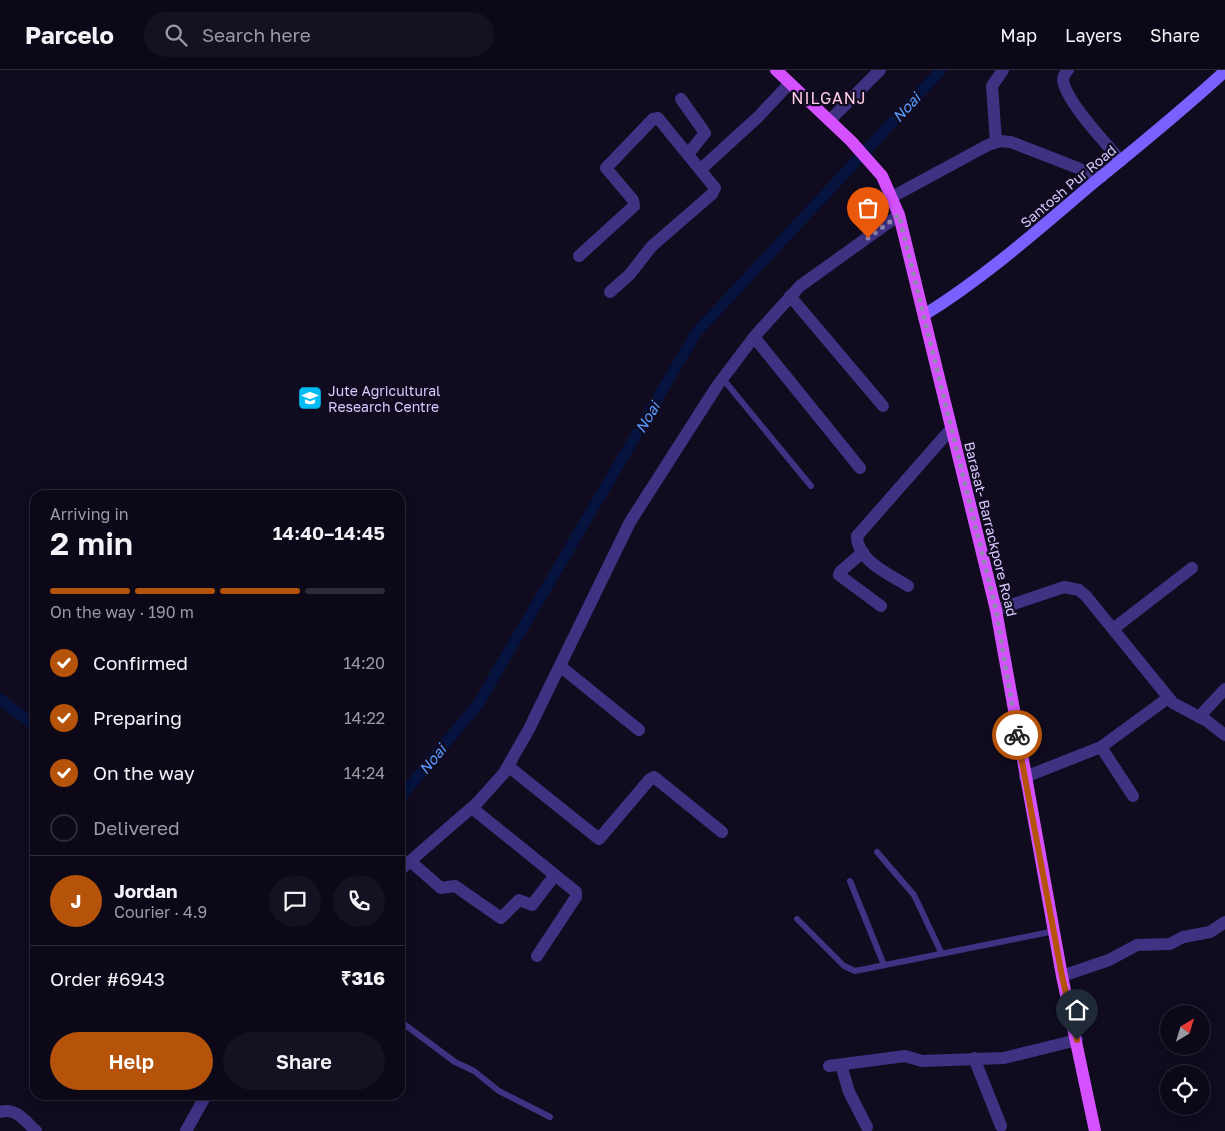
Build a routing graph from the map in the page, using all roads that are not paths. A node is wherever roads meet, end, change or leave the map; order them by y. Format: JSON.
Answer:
{"nodes":[{"id":1,"x":776,"y":70,"type":"edge"},
{"id":2,"x":880,"y":70,"type":"edge"},
{"id":3,"x":1003,"y":70,"type":"edge"},
{"id":4,"x":1068,"y":70,"type":"edge"},
{"id":5,"x":1225,"y":71,"type":"edge"},
{"id":6,"x":790,"y":83,"type":"junction"},
{"id":7,"x":681,"y":99,"type":"dead end"},
{"id":8,"x":830,"y":120,"type":"junction"},
{"id":9,"x":996,"y":142,"type":"junction"},
{"id":10,"x":688,"y":154,"type":"junction"},
{"id":11,"x":1121,"y":161,"type":"junction"},
{"id":12,"x":701,"y":169,"type":"junction"},
{"id":13,"x":1101,"y":177,"type":"junction"},
{"id":14,"x":892,"y":197,"type":"junction"},
{"id":15,"x":899,"y":215,"type":"junction"},
{"id":16,"x":579,"y":256,"type":"dead end"},
{"id":17,"x":610,"y":292,"type":"dead end"},
{"id":18,"x":790,"y":296,"type":"junction"},
{"id":19,"x":924,"y":315,"type":"junction"},
{"id":20,"x":754,"y":337,"type":"junction"},
{"id":21,"x":723,"y":378,"type":"junction"},
{"id":22,"x":883,"y":406,"type":"dead end"},
{"id":23,"x":950,"y":428,"type":"junction"},
{"id":24,"x":860,"y":468,"type":"dead end"},
{"id":25,"x":811,"y":486,"type":"dead end"},
{"id":26,"x":863,"y":552,"type":"junction"},
{"id":27,"x":1192,"y":568,"type":"dead end"},
{"id":28,"x":908,"y":586,"type":"dead end"},
{"id":29,"x":881,"y":606,"type":"dead end"},
{"id":30,"x":996,"y":610,"type":"junction"},
{"id":31,"x":1113,"y":629,"type":"junction"},
{"id":32,"x":560,"y":666,"type":"junction"},
{"id":33,"x":1225,"y":689,"type":"edge"},
{"id":34,"x":1168,"y":698,"type":"junction"},
{"id":35,"x":1199,"y":717,"type":"junction"},
{"id":36,"x":639,"y":730,"type":"dead end"},
{"id":37,"x":1225,"y":735,"type":"edge"},
{"id":38,"x":1101,"y":747,"type":"junction"},
{"id":39,"x":508,"y":766,"type":"junction"},
{"id":40,"x":1025,"y":777,"type":"junction"},
{"id":41,"x":1133,"y":796,"type":"dead end"},
{"id":42,"x":472,"y":808,"type":"junction"},
{"id":43,"x":722,"y":832,"type":"dead end"},
{"id":44,"x":877,"y":852,"type":"dead end"},
{"id":45,"x":410,"y":861,"type":"junction"},
{"id":46,"x":405,"y":866,"type":"edge"},
{"id":47,"x":555,"y":876,"type":"junction"},
{"id":48,"x":850,"y":881,"type":"dead end"},
{"id":49,"x":797,"y":919,"type":"dead end"},
{"id":50,"x":1225,"y":922,"type":"edge"},
{"id":51,"x":1055,"y":931,"type":"junction"},
{"id":52,"x":941,"y":952,"type":"junction"},
{"id":53,"x":537,"y":956,"type":"dead end"},
{"id":54,"x":884,"y":965,"type":"junction"},
{"id":55,"x":1062,"y":976,"type":"junction"},
{"id":56,"x":405,"y":1025,"type":"edge"},
{"id":57,"x":1077,"y":1040,"type":"junction"},
{"id":58,"x":974,"y":1058,"type":"junction"},
{"id":59,"x":203,"y":1100,"type":"edge"},
{"id":60,"x":0,"y":1112,"type":"edge"},
{"id":61,"x":550,"y":1117,"type":"dead end"},
{"id":62,"x":867,"y":1126,"type":"dead end"},
{"id":63,"x":1001,"y":1126,"type":"dead end"},
{"id":64,"x":36,"y":1131,"type":"edge"},
{"id":65,"x":186,"y":1131,"type":"edge"},
{"id":66,"x":1095,"y":1131,"type":"edge"}],
"edges":[{"from":1,"to":6,"type":"main road","name":"Barasat- Barrackpore Road"},
{"from":2,"to":8,"type":"street"},
{"from":3,"to":9,"type":"street"},
{"from":4,"to":11,"type":"street"},
{"from":5,"to":11,"type":"main road","name":"Santosh Pur Road"},
{"from":6,"to":8,"type":"main road","name":"Barasat- Barrackpore Road"},
{"from":6,"to":12,"type":"street"},
{"from":7,"to":10,"type":"street"},
{"from":8,"to":14,"type":"main road","name":"Barasat- Barrackpore Road"},
{"from":9,"to":13,"type":"street"},
{"from":9,"to":14,"type":"street"},
{"from":10,"to":12,"type":"street"},
{"from":10,"to":16,"type":"street"},
{"from":11,"to":13,"type":"main road","name":"Santosh Pur Road"},
{"from":12,"to":17,"type":"street"},
{"from":13,"to":19,"type":"main road","name":"Santosh Pur Road"},
{"from":14,"to":15,"type":"main road","name":"Barasat- Barrackpore Road"},
{"from":15,"to":18,"type":"street"},
{"from":15,"to":19,"type":"main road","name":"Barasat- Barrackpore Road"},
{"from":18,"to":20,"type":"street"},
{"from":18,"to":22,"type":"street"},
{"from":19,"to":23,"type":"main road","name":"Barasat- Barrackpore Road"},
{"from":20,"to":21,"type":"street"},
{"from":20,"to":24,"type":"street"},
{"from":21,"to":25,"type":"lane"},
{"from":21,"to":32,"type":"street"},
{"from":23,"to":26,"type":"street"},
{"from":23,"to":30,"type":"main road","name":"Barasat- Barrackpore Road"},
{"from":26,"to":28,"type":"street"},
{"from":26,"to":29,"type":"street"},
{"from":27,"to":31,"type":"street"},
{"from":30,"to":31,"type":"street"},
{"from":30,"to":40,"type":"main road","name":"Barasat- Barrackpore Road"},
{"from":31,"to":34,"type":"street"},
{"from":32,"to":36,"type":"street"},
{"from":32,"to":39,"type":"street"},
{"from":33,"to":35,"type":"street"},
{"from":34,"to":35,"type":"street"},
{"from":34,"to":38,"type":"street"},
{"from":35,"to":37,"type":"street"},
{"from":38,"to":40,"type":"street"},
{"from":38,"to":41,"type":"street"},
{"from":39,"to":42,"type":"street"},
{"from":39,"to":43,"type":"street"},
{"from":40,"to":51,"type":"main road","name":"Barasat- Barrackpore Road"},
{"from":42,"to":45,"type":"street"},
{"from":42,"to":47,"type":"street"},
{"from":44,"to":52,"type":"lane"},
{"from":45,"to":46,"type":"street"},
{"from":45,"to":47,"type":"street"},
{"from":47,"to":53,"type":"street"},
{"from":48,"to":54,"type":"lane"},
{"from":49,"to":54,"type":"lane"},
{"from":50,"to":55,"type":"street"},
{"from":51,"to":52,"type":"lane"},
{"from":51,"to":55,"type":"main road","name":"Barasat- Barrackpore Road"},
{"from":52,"to":54,"type":"lane"},
{"from":55,"to":57,"type":"main road","name":"Barasat- Barrackpore Road"},
{"from":56,"to":61,"type":"lane"},
{"from":57,"to":58,"type":"street"},
{"from":57,"to":66,"type":"main road","name":"Barasat- Barrackpore Road"},
{"from":58,"to":62,"type":"street"},
{"from":58,"to":63,"type":"street"},
{"from":59,"to":65,"type":"street"},
{"from":60,"to":64,"type":"street"}]}
